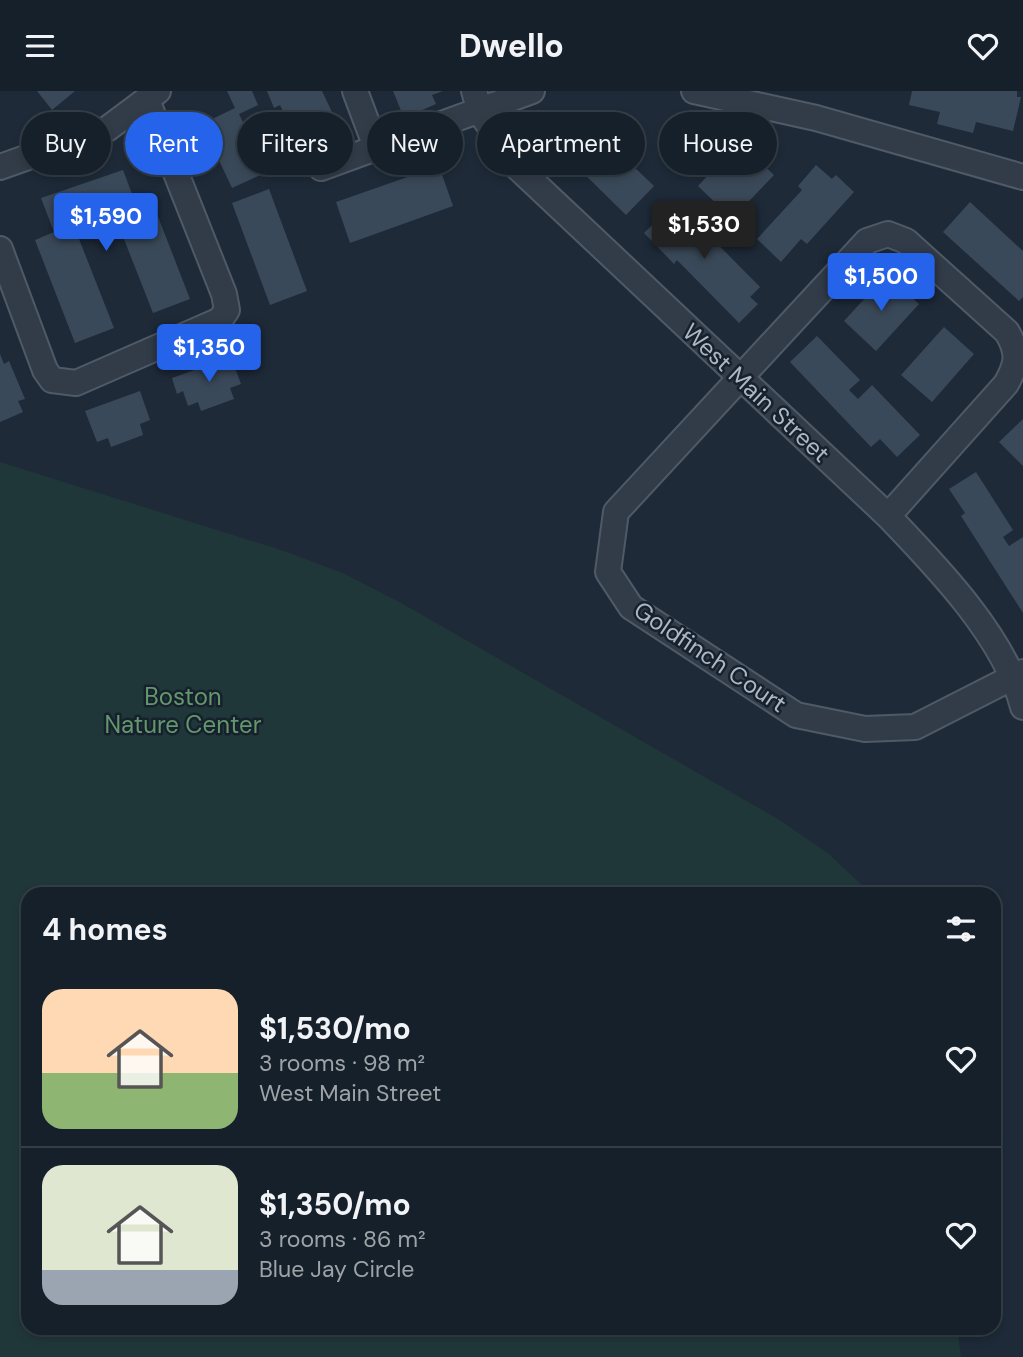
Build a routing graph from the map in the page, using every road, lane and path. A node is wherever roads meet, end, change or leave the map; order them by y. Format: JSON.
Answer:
{"nodes":[{"id":1,"x":355,"y":91,"type":"edge"},
{"id":2,"x":532,"y":91,"type":"edge"},
{"id":3,"x":694,"y":91,"type":"edge"},
{"id":4,"x":152,"y":96,"type":"edge"},
{"id":5,"x":477,"y":102,"type":"edge"},
{"id":6,"x":455,"y":112,"type":"edge"},
{"id":7,"x":367,"y":123,"type":"edge"},
{"id":8,"x":0,"y":167,"type":"edge"},
{"id":9,"x":1023,"y":177,"type":"edge"},
{"id":10,"x":0,"y":249,"type":"edge"},
{"id":11,"x":741,"y":380,"type":"junction"},
{"id":12,"x":888,"y":516,"type":"junction"},
{"id":13,"x":1018,"y":675,"type":"edge"},
{"id":14,"x":1023,"y":707,"type":"edge"}],
"edges":[{"from":1,"to":7,"type":"street"},
{"from":2,"to":5,"type":"street"},
{"from":3,"to":9,"type":"street"},
{"from":4,"to":8,"type":"street"},
{"from":4,"to":10,"type":"street"},
{"from":5,"to":6,"type":"street"},
{"from":5,"to":11,"type":"street","name":"West Main Street"},
{"from":11,"to":12,"type":"street","name":"West Main Street"},
{"from":11,"to":12,"type":"street","name":"Goldfinch Court"},
{"from":11,"to":13,"type":"street","name":"Goldfinch Court"},
{"from":12,"to":13,"type":"street","name":"West Main Street"},
{"from":13,"to":14,"type":"street","name":"West Main Street"}]}
